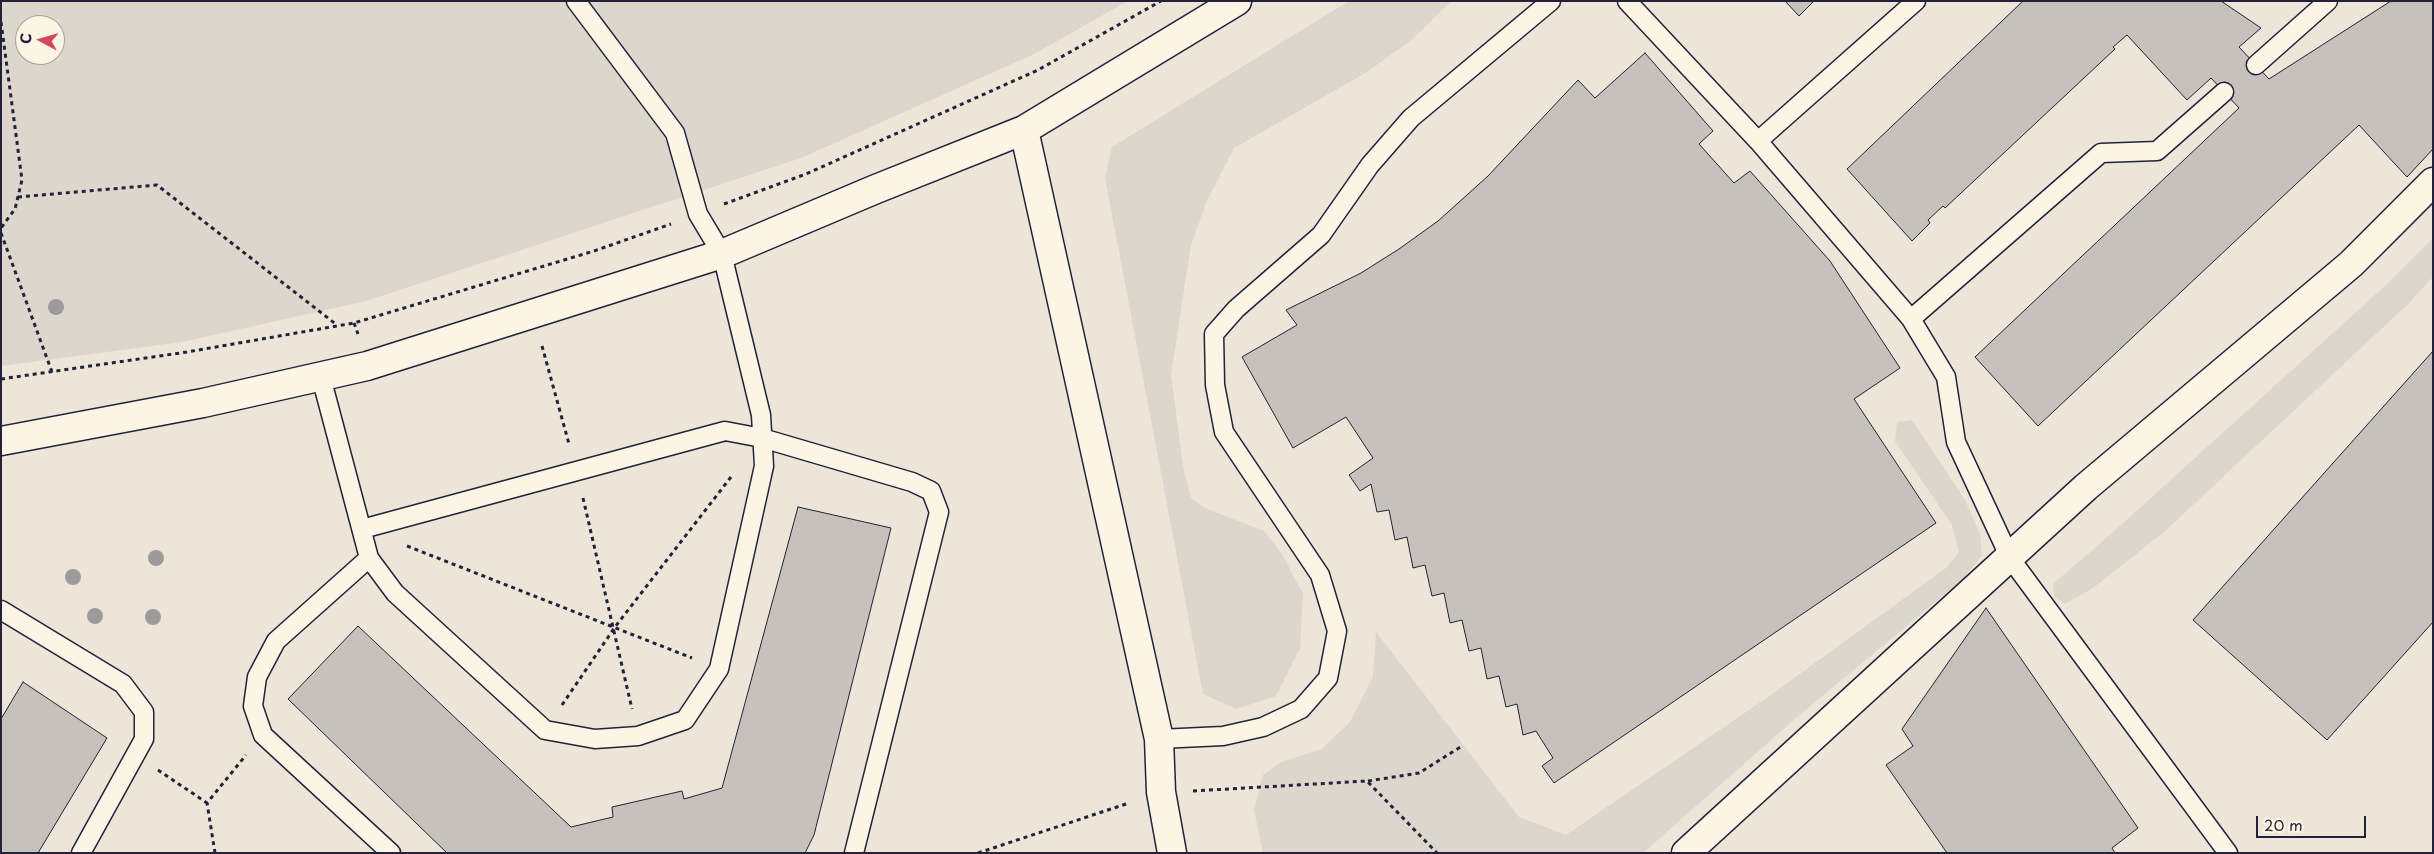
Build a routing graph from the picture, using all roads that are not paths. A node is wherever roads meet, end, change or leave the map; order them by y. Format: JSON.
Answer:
{"nodes":[{"id":1,"x":576,"y":1,"type":"edge"},
{"id":2,"x":1237,"y":1,"type":"edge"},
{"id":3,"x":1551,"y":1,"type":"edge"},
{"id":4,"x":1627,"y":1,"type":"edge"},
{"id":5,"x":1916,"y":1,"type":"edge"},
{"id":6,"x":2328,"y":1,"type":"edge"},
{"id":7,"x":2256,"y":65,"type":"dead end"},
{"id":8,"x":2224,"y":92,"type":"dead end"},
{"id":9,"x":1024,"y":130,"type":"junction"},
{"id":10,"x":1758,"y":141,"type":"junction"},
{"id":11,"x":2433,"y":182,"type":"edge"},
{"id":12,"x":722,"y":254,"type":"junction"},
{"id":13,"x":1911,"y":319,"type":"junction"},
{"id":14,"x":321,"y":376,"type":"junction"},
{"id":15,"x":762,"y":438,"type":"junction"},
{"id":16,"x":1,"y":441,"type":"edge"},
{"id":17,"x":362,"y":529,"type":"junction"},
{"id":18,"x":369,"y":558,"type":"junction"},
{"id":19,"x":2010,"y":558,"type":"junction"},
{"id":20,"x":1,"y":610,"type":"edge"},
{"id":21,"x":1160,"y":739,"type":"junction"},
{"id":22,"x":81,"y":853,"type":"edge"},
{"id":23,"x":391,"y":853,"type":"edge"},
{"id":24,"x":854,"y":853,"type":"edge"},
{"id":25,"x":1172,"y":853,"type":"edge"},
{"id":26,"x":1686,"y":853,"type":"edge"},
{"id":27,"x":2228,"y":853,"type":"edge"}],
"edges":[{"from":1,"to":12,"type":"lane"},
{"from":2,"to":9,"type":"street"},
{"from":3,"to":21,"type":"lane"},
{"from":4,"to":10,"type":"lane"},
{"from":5,"to":10,"type":"lane"},
{"from":6,"to":7,"type":"lane"},
{"from":8,"to":13,"type":"lane"},
{"from":9,"to":12,"type":"street"},
{"from":9,"to":21,"type":"street"},
{"from":10,"to":13,"type":"lane"},
{"from":11,"to":19,"type":"street"},
{"from":12,"to":14,"type":"street"},
{"from":12,"to":15,"type":"lane"},
{"from":13,"to":19,"type":"lane"},
{"from":14,"to":16,"type":"street"},
{"from":14,"to":17,"type":"lane"},
{"from":15,"to":17,"type":"lane"},
{"from":15,"to":18,"type":"lane"},
{"from":15,"to":24,"type":"lane"},
{"from":17,"to":18,"type":"lane"},
{"from":18,"to":23,"type":"lane"},
{"from":19,"to":26,"type":"street"},
{"from":19,"to":27,"type":"lane"},
{"from":20,"to":22,"type":"lane"},
{"from":21,"to":25,"type":"street"}]}
